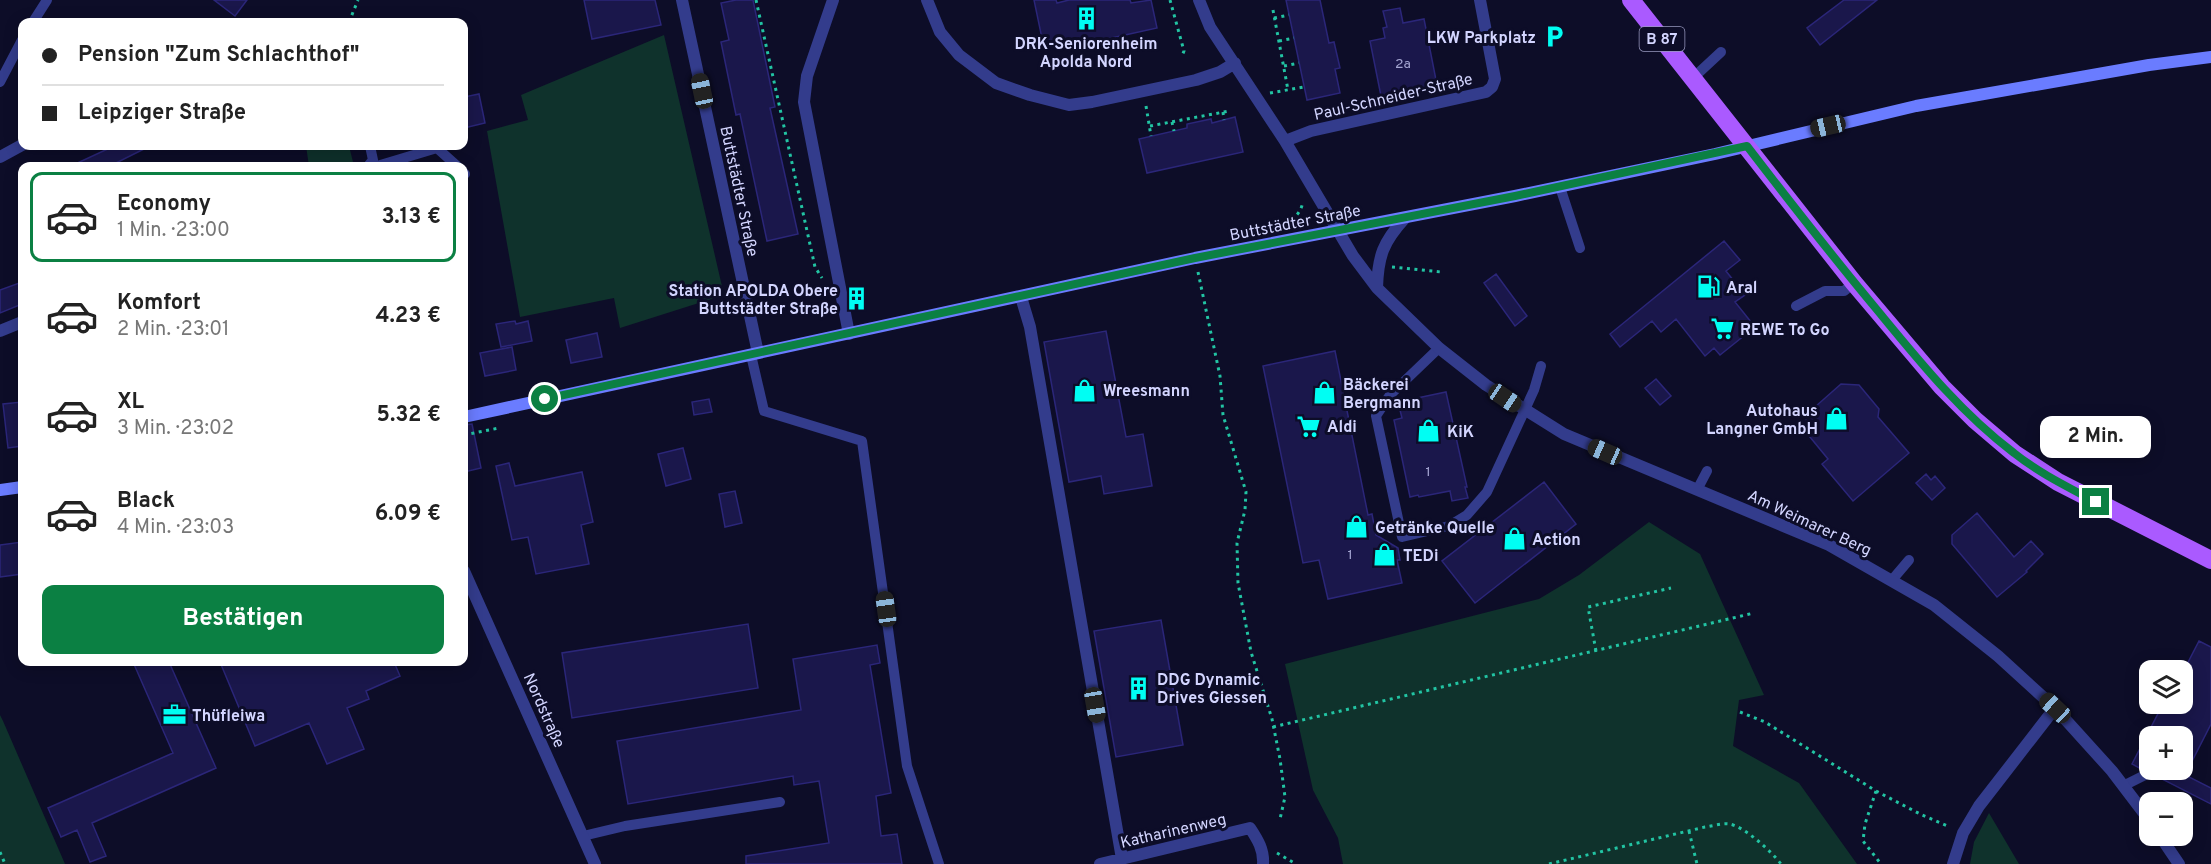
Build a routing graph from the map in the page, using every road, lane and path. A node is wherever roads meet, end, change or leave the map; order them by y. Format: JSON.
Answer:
{"nodes":[{"id":1,"x":47,"y":0,"type":"edge"},
{"id":2,"x":358,"y":0,"type":"edge"},
{"id":3,"x":682,"y":0,"type":"edge"},
{"id":4,"x":756,"y":0,"type":"edge"},
{"id":5,"x":833,"y":0,"type":"edge"},
{"id":6,"x":927,"y":0,"type":"edge"},
{"id":7,"x":1170,"y":0,"type":"edge"},
{"id":8,"x":1199,"y":0,"type":"edge"},
{"id":9,"x":1480,"y":0,"type":"edge"},
{"id":10,"x":1631,"y":0,"type":"edge"},
{"id":11,"x":1273,"y":10,"type":"dead end"},
{"id":12,"x":1289,"y":15,"type":"dead end"},
{"id":13,"x":36,"y":18,"type":"edge"},
{"id":14,"x":351,"y":18,"type":"edge"},
{"id":15,"x":1274,"y":18,"type":"junction"},
{"id":16,"x":1294,"y":38,"type":"dead end"},
{"id":17,"x":1279,"y":41,"type":"junction"},
{"id":18,"x":18,"y":45,"type":"edge"},
{"id":19,"x":18,"y":47,"type":"edge"},
{"id":20,"x":1721,"y":52,"type":"dead end"},
{"id":21,"x":1182,"y":56,"type":"dead end"},
{"id":22,"x":2211,"y":57,"type":"edge"},
{"id":23,"x":0,"y":60,"type":"edge"},
{"id":24,"x":1235,"y":63,"type":"junction"},
{"id":25,"x":1299,"y":63,"type":"dead end"},
{"id":26,"x":1284,"y":66,"type":"junction"},
{"id":27,"x":1693,"y":78,"type":"junction"},
{"id":28,"x":0,"y":82,"type":"edge"},
{"id":29,"x":1304,"y":87,"type":"dead end"},
{"id":30,"x":1288,"y":90,"type":"junction"},
{"id":31,"x":1144,"y":92,"type":"junction"},
{"id":32,"x":1259,"y":101,"type":"junction"},
{"id":33,"x":1229,"y":111,"type":"dead end"},
{"id":34,"x":1223,"y":112,"type":"junction"},
{"id":35,"x":1224,"y":120,"type":"dead end"},
{"id":36,"x":1172,"y":122,"type":"junction"},
{"id":37,"x":1150,"y":126,"type":"junction"},
{"id":38,"x":1174,"y":131,"type":"dead end"},
{"id":39,"x":1151,"y":136,"type":"dead end"},
{"id":40,"x":1285,"y":141,"type":"junction"},
{"id":41,"x":1747,"y":146,"type":"junction"},
{"id":42,"x":18,"y":147,"type":"edge"},
{"id":43,"x":430,"y":150,"type":"edge"},
{"id":44,"x":439,"y":150,"type":"edge"},
{"id":45,"x":0,"y":157,"type":"edge"},
{"id":46,"x":390,"y":162,"type":"edge"},
{"id":47,"x":452,"y":162,"type":"edge"},
{"id":48,"x":1560,"y":187,"type":"junction"},
{"id":49,"x":1303,"y":195,"type":"dead end"},
{"id":50,"x":1405,"y":218,"type":"junction"},
{"id":51,"x":1272,"y":228,"type":"dead end"},
{"id":52,"x":1337,"y":231,"type":"junction"},
{"id":53,"x":1580,"y":248,"type":"dead end"},
{"id":54,"x":1195,"y":258,"type":"junction"},
{"id":55,"x":1378,"y":266,"type":"junction"},
{"id":56,"x":1441,"y":272,"type":"dead end"},
{"id":57,"x":824,"y":281,"type":"dead end"},
{"id":58,"x":1854,"y":283,"type":"junction"},
{"id":59,"x":1377,"y":288,"type":"junction"},
{"id":60,"x":1021,"y":297,"type":"junction"},
{"id":61,"x":1796,"y":306,"type":"dead end"},
{"id":62,"x":18,"y":324,"type":"edge"},
{"id":63,"x":0,"y":331,"type":"edge"},
{"id":64,"x":849,"y":334,"type":"junction"},
{"id":65,"x":1439,"y":348,"type":"junction"},
{"id":66,"x":754,"y":354,"type":"junction"},
{"id":67,"x":1541,"y":366,"type":"dead end"},
{"id":68,"x":1524,"y":410,"type":"junction"},
{"id":69,"x":468,"y":416,"type":"edge"},
{"id":70,"x":499,"y":428,"type":"dead end"},
{"id":71,"x":468,"y":434,"type":"edge"},
{"id":72,"x":1707,"y":471,"type":"dead end"},
{"id":73,"x":18,"y":488,"type":"edge"},
{"id":74,"x":0,"y":490,"type":"edge"},
{"id":75,"x":1698,"y":490,"type":"junction"},
{"id":76,"x":1909,"y":560,"type":"dead end"},
{"id":77,"x":2211,"y":560,"type":"edge"},
{"id":78,"x":468,"y":580,"type":"edge"},
{"id":79,"x":1892,"y":580,"type":"junction"},
{"id":80,"x":1671,"y":588,"type":"dead end"},
{"id":81,"x":1754,"y":613,"type":"dead end"},
{"id":82,"x":1596,"y":651,"type":"junction"},
{"id":83,"x":2055,"y":708,"type":"junction"},
{"id":84,"x":1740,"y":712,"type":"dead end"},
{"id":85,"x":1274,"y":727,"type":"junction"},
{"id":86,"x":2139,"y":778,"type":"edge"},
{"id":87,"x":2123,"y":786,"type":"junction"},
{"id":88,"x":1876,"y":791,"type":"junction"},
{"id":89,"x":780,"y":802,"type":"dead end"},
{"id":90,"x":2139,"y":807,"type":"edge"},
{"id":91,"x":1280,"y":819,"type":"dead end"},
{"id":92,"x":1689,"y":831,"type":"junction"},
{"id":93,"x":1963,"y":833,"type":"junction"},
{"id":94,"x":583,"y":836,"type":"junction"},
{"id":95,"x":2167,"y":846,"type":"edge"},
{"id":96,"x":1261,"y":849,"type":"junction"},
{"id":97,"x":0,"y":852,"type":"edge"},
{"id":98,"x":1122,"y":859,"type":"junction"},
{"id":99,"x":5,"y":864,"type":"edge"},
{"id":100,"x":595,"y":864,"type":"edge"},
{"id":101,"x":939,"y":864,"type":"edge"},
{"id":102,"x":1100,"y":864,"type":"edge"},
{"id":103,"x":1263,"y":864,"type":"edge"},
{"id":104,"x":1296,"y":864,"type":"edge"},
{"id":105,"x":1549,"y":864,"type":"edge"},
{"id":106,"x":1697,"y":864,"type":"edge"},
{"id":107,"x":1781,"y":864,"type":"edge"},
{"id":108,"x":1881,"y":864,"type":"edge"},
{"id":109,"x":1953,"y":864,"type":"edge"},
{"id":110,"x":2179,"y":864,"type":"edge"}],
"edges":[{"from":1,"to":13,"type":"lane"},
{"from":2,"to":14,"type":"path"},
{"from":3,"to":66,"type":"street","name":"Buttstädter Straße"},
{"from":4,"to":57,"type":"path"},
{"from":5,"to":64,"type":"street"},
{"from":6,"to":31,"type":"street"},
{"from":7,"to":21,"type":"path"},
{"from":8,"to":24,"type":"street"},
{"from":9,"to":40,"type":"street","name":"Paul-Schneider-Straße"},
{"from":10,"to":27,"type":"main road","number":"B 87"},
{"from":11,"to":15,"type":"path"},
{"from":12,"to":15,"type":"path"},
{"from":15,"to":17,"type":"path"},
{"from":16,"to":17,"type":"path"},
{"from":17,"to":26,"type":"path"},
{"from":18,"to":23,"type":"lane"},
{"from":19,"to":28,"type":"lane"},
{"from":20,"to":27,"type":"lane"},
{"from":22,"to":41,"type":"street","name":"Buttstädter Straße"},
{"from":24,"to":31,"type":"street"},
{"from":24,"to":32,"type":"street"},
{"from":25,"to":26,"type":"path"},
{"from":26,"to":30,"type":"path"},
{"from":27,"to":41,"type":"main road","number":"B 87"},
{"from":29,"to":30,"type":"path"},
{"from":30,"to":32,"type":"path"},
{"from":31,"to":37,"type":"path"},
{"from":32,"to":40,"type":"street"},
{"from":33,"to":34,"type":"path"},
{"from":34,"to":35,"type":"path"},
{"from":34,"to":36,"type":"path"},
{"from":36,"to":37,"type":"path"},
{"from":36,"to":38,"type":"path"},
{"from":37,"to":39,"type":"path"},
{"from":40,"to":52,"type":"street"},
{"from":41,"to":48,"type":"street","name":"Buttstädter Straße"},
{"from":41,"to":58,"type":"main road","number":"B 87"},
{"from":42,"to":45,"type":"street"},
{"from":43,"to":46,"type":"lane"},
{"from":44,"to":47,"type":"lane"},
{"from":48,"to":50,"type":"street","name":"Buttstädter Straße"},
{"from":48,"to":53,"type":"lane"},
{"from":49,"to":51,"type":"path"},
{"from":50,"to":52,"type":"street","name":"Buttstädter Straße"},
{"from":50,"to":55,"type":"street"},
{"from":52,"to":54,"type":"street","name":"Buttstädter Straße"},
{"from":52,"to":59,"type":"street","name":"Am Weimarer Berg"},
{"from":54,"to":60,"type":"street","name":"Buttstädter Straße"},
{"from":54,"to":85,"type":"path"},
{"from":55,"to":56,"type":"path"},
{"from":55,"to":59,"type":"street"},
{"from":58,"to":61,"type":"lane"},
{"from":58,"to":77,"type":"main road","number":"B 87"},
{"from":59,"to":65,"type":"street","name":"Am Weimarer Berg"},
{"from":60,"to":64,"type":"street","name":"Buttstädter Straße"},
{"from":60,"to":98,"type":"street"},
{"from":62,"to":63,"type":"street"},
{"from":64,"to":66,"type":"street","name":"Buttstädter Straße"},
{"from":65,"to":68,"type":"street","name":"Am Weimarer Berg"},
{"from":65,"to":68,"type":"lane"},
{"from":66,"to":69,"type":"street","name":"Buttstädter Straße"},
{"from":66,"to":101,"type":"lane"},
{"from":67,"to":68,"type":"lane"},
{"from":68,"to":75,"type":"street","name":"Am Weimarer Berg"},
{"from":70,"to":71,"type":"path"},
{"from":72,"to":75,"type":"lane"},
{"from":73,"to":74,"type":"street"},
{"from":75,"to":79,"type":"street","name":"Am Weimarer Berg"},
{"from":76,"to":79,"type":"lane"},
{"from":78,"to":94,"type":"street","name":"Nordstraße"},
{"from":79,"to":83,"type":"street","name":"Am Weimarer Berg"},
{"from":80,"to":82,"type":"path"},
{"from":81,"to":82,"type":"path"},
{"from":82,"to":85,"type":"path"},
{"from":83,"to":87,"type":"street","name":"Am Weimarer Berg"},
{"from":83,"to":93,"type":"street"},
{"from":84,"to":88,"type":"path"},
{"from":85,"to":91,"type":"path"},
{"from":86,"to":87,"type":"lane"},
{"from":87,"to":90,"type":"street","name":"Am Weimarer Berg"},
{"from":88,"to":93,"type":"path"},
{"from":88,"to":108,"type":"path"},
{"from":89,"to":94,"type":"lane"},
{"from":92,"to":105,"type":"path"},
{"from":92,"to":106,"type":"path"},
{"from":92,"to":107,"type":"path"},
{"from":93,"to":109,"type":"street"},
{"from":94,"to":100,"type":"street","name":"Nordstraße"},
{"from":95,"to":110,"type":"street"},
{"from":96,"to":98,"type":"street","name":"Katharinenweg"},
{"from":96,"to":103,"type":"street"},
{"from":96,"to":104,"type":"path"},
{"from":97,"to":99,"type":"path"},
{"from":98,"to":102,"type":"street","name":"Katharinenweg"}]}
